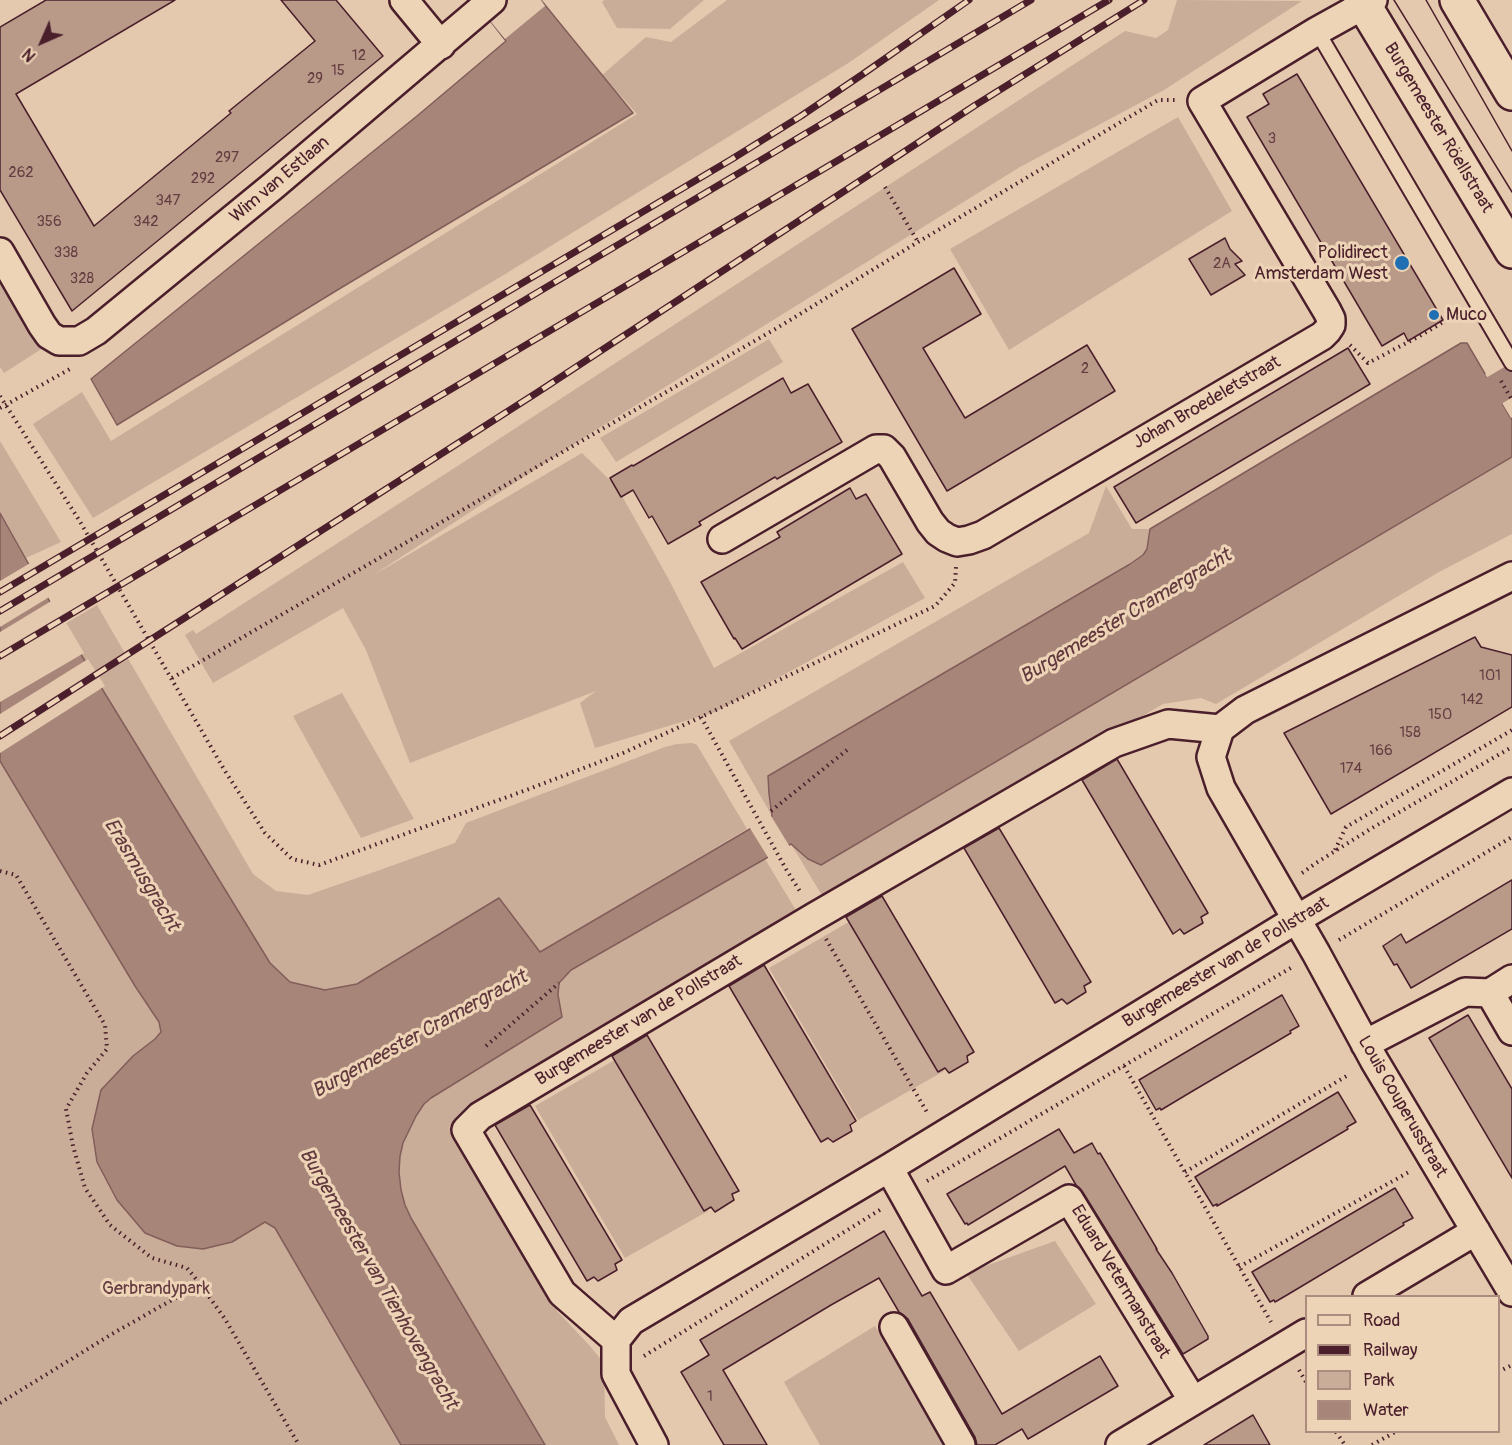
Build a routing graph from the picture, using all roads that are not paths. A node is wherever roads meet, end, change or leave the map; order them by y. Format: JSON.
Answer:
{"nodes":[{"id":1,"x":404,"y":0,"type":"edge"},
{"id":2,"x":1457,"y":0,"type":"edge"},
{"id":3,"x":1366,"y":2,"type":"edge"},
{"id":4,"x":487,"y":5,"type":"edge"},
{"id":5,"x":1317,"y":31,"type":"junction"},
{"id":6,"x":441,"y":45,"type":"junction"},
{"id":7,"x":1512,"y":93,"type":"edge"},
{"id":8,"x":1512,"y":251,"type":"edge"},
{"id":9,"x":0,"y":252,"type":"edge"},
{"id":10,"x":1511,"y":361,"type":"edge"},
{"id":11,"x":722,"y":539,"type":"dead end"},
{"id":12,"x":1512,"y":576,"type":"edge"},
{"id":13,"x":1220,"y":729,"type":"junction"},
{"id":14,"x":1512,"y":792,"type":"edge"},
{"id":15,"x":1297,"y":919,"type":"junction"},
{"id":16,"x":1501,"y":986,"type":"edge"},
{"id":17,"x":1512,"y":1031,"type":"edge"},
{"id":18,"x":1369,"y":1052,"type":"junction"},
{"id":19,"x":889,"y":1168,"type":"junction"},
{"id":20,"x":1476,"y":1231,"type":"junction"},
{"id":21,"x":1508,"y":1275,"type":"edge"},
{"id":22,"x":1369,"y":1295,"type":"edge"},
{"id":23,"x":894,"y":1327,"type":"dead end"},
{"id":24,"x":1296,"y":1339,"type":"edge"},
{"id":25,"x":616,"y":1340,"type":"junction"},
{"id":26,"x":1193,"y":1401,"type":"junction"},
{"id":27,"x":654,"y":1445,"type":"edge"},
{"id":28,"x":961,"y":1445,"type":"edge"},
{"id":29,"x":1120,"y":1445,"type":"edge"}],
"edges":[{"from":1,"to":6,"type":"street"},
{"from":2,"to":7,"type":"main road"},
{"from":3,"to":5,"type":"street"},
{"from":3,"to":8,"type":"main road","name":"Burgemeester Röellstraat"},
{"from":4,"to":6,"type":"street","name":"Wim van Estlaan"},
{"from":5,"to":10,"type":"lane"},
{"from":5,"to":11,"type":"street","name":"Johan Broedeletstraat"},
{"from":6,"to":9,"type":"street","name":"Wim van Estlaan"},
{"from":12,"to":13,"type":"street"},
{"from":13,"to":15,"type":"street"},
{"from":13,"to":25,"type":"street","name":"Burgemeester van de Pollstraat"},
{"from":14,"to":15,"type":"street","name":"Burgemeester van de Pollstraat"},
{"from":15,"to":18,"type":"street","name":"Louis Couperusstraat"},
{"from":15,"to":19,"type":"street","name":"Burgemeester van de Pollstraat"},
{"from":16,"to":17,"type":"street"},
{"from":16,"to":18,"type":"street"},
{"from":18,"to":20,"type":"street","name":"Louis Couperusstraat"},
{"from":19,"to":25,"type":"street","name":"Burgemeester van de Pollstraat"},
{"from":19,"to":26,"type":"street","name":"Eduard Vetermanstraat"},
{"from":20,"to":21,"type":"street","name":"Louis Couperusstraat"},
{"from":20,"to":22,"type":"street"},
{"from":23,"to":28,"type":"street"},
{"from":24,"to":26,"type":"street"},
{"from":25,"to":27,"type":"street"},
{"from":26,"to":29,"type":"street"}]}
